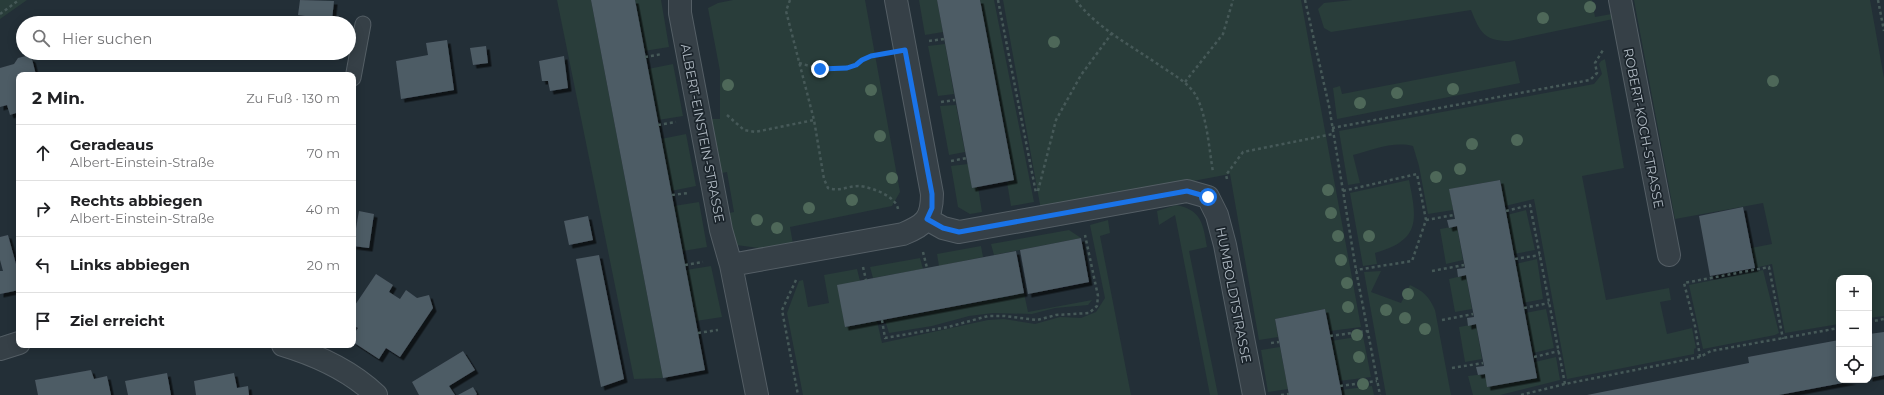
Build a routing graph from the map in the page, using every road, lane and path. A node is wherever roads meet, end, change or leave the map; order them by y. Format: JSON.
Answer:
{"nodes":[{"id":1,"x":19,"y":0,"type":"edge"},
{"id":2,"x":680,"y":0,"type":"edge"},
{"id":3,"x":790,"y":0,"type":"edge"},
{"id":4,"x":896,"y":0,"type":"edge"},
{"id":5,"x":998,"y":0,"type":"edge"},
{"id":6,"x":1076,"y":0,"type":"edge"},
{"id":7,"x":1233,"y":0,"type":"edge"},
{"id":8,"x":1305,"y":0,"type":"edge"},
{"id":9,"x":1620,"y":0,"type":"edge"},
{"id":10,"x":1878,"y":0,"type":"edge"},
{"id":11,"x":0,"y":14,"type":"edge"},
{"id":12,"x":363,"y":24,"type":"dead end"},
{"id":13,"x":1884,"y":31,"type":"edge"},
{"id":14,"x":1112,"y":33,"type":"junction"},
{"id":15,"x":944,"y":39,"type":"dead end"},
{"id":16,"x":914,"y":46,"type":"junction"},
{"id":17,"x":1602,"y":46,"type":"dead end"},
{"id":18,"x":799,"y":63,"type":"junction"},
{"id":19,"x":354,"y":72,"type":"edge"},
{"id":20,"x":1185,"y":82,"type":"junction"},
{"id":21,"x":955,"y":100,"type":"dead end"},
{"id":22,"x":935,"y":103,"type":"dead end"},
{"id":23,"x":698,"y":114,"type":"junction"},
{"id":24,"x":814,"y":120,"type":"junction"},
{"id":25,"x":1332,"y":128,"type":"junction"},
{"id":26,"x":1333,"y":134,"type":"junction"},
{"id":27,"x":967,"y":158,"type":"dead end"},
{"id":28,"x":945,"y":162,"type":"dead end"},
{"id":29,"x":1228,"y":182,"type":"dead end"},
{"id":30,"x":1343,"y":191,"type":"junction"},
{"id":31,"x":1208,"y":197,"type":"junction"},
{"id":32,"x":1506,"y":211,"type":"dead end"},
{"id":33,"x":1454,"y":215,"type":"dead end"},
{"id":34,"x":927,"y":219,"type":"junction"},
{"id":35,"x":1426,"y":220,"type":"junction"},
{"id":36,"x":1084,"y":229,"type":"dead end"},
{"id":37,"x":903,"y":234,"type":"junction"},
{"id":38,"x":923,"y":252,"type":"dead end"},
{"id":39,"x":1540,"y":255,"type":"junction"},
{"id":40,"x":1669,"y":255,"type":"dead end"},
{"id":41,"x":1515,"y":259,"type":"dead end"},
{"id":42,"x":708,"y":261,"type":"dead end"},
{"id":43,"x":862,"y":263,"type":"dead end"},
{"id":44,"x":685,"y":265,"type":"dead end"},
{"id":45,"x":731,"y":265,"type":"junction"},
{"id":46,"x":1464,"y":265,"type":"dead end"},
{"id":47,"x":927,"y":268,"type":"dead end"},
{"id":48,"x":1356,"y":270,"type":"junction"},
{"id":49,"x":1432,"y":271,"type":"dead end"},
{"id":50,"x":866,"y":280,"type":"dead end"},
{"id":51,"x":1549,"y":303,"type":"junction"},
{"id":52,"x":1524,"y":308,"type":"dead end"},
{"id":53,"x":1473,"y":314,"type":"dead end"},
{"id":54,"x":1884,"y":319,"type":"edge"},
{"id":55,"x":882,"y":320,"type":"dead end"},
{"id":56,"x":1442,"y":320,"type":"dead end"},
{"id":57,"x":1872,"y":321,"type":"edge"},
{"id":58,"x":1836,"y":329,"type":"edge"},
{"id":59,"x":721,"y":330,"type":"dead end"},
{"id":60,"x":1367,"y":331,"type":"junction"},
{"id":61,"x":698,"y":333,"type":"dead end"},
{"id":62,"x":1330,"y":336,"type":"dead end"},
{"id":63,"x":1783,"y":339,"type":"junction"},
{"id":64,"x":16,"y":344,"type":"edge"},
{"id":65,"x":298,"y":348,"type":"edge"},
{"id":66,"x":0,"y":349,"type":"edge"},
{"id":67,"x":1559,"y":352,"type":"junction"},
{"id":68,"x":1534,"y":357,"type":"dead end"},
{"id":69,"x":1700,"y":357,"type":"junction"},
{"id":70,"x":1483,"y":363,"type":"dead end"},
{"id":71,"x":1452,"y":368,"type":"dead end"},
{"id":72,"x":1377,"y":381,"type":"junction"},
{"id":73,"x":1565,"y":384,"type":"junction"},
{"id":74,"x":1340,"y":386,"type":"dead end"},
{"id":75,"x":1289,"y":394,"type":"dead end"},
{"id":76,"x":376,"y":395,"type":"edge"},
{"id":77,"x":757,"y":395,"type":"edge"},
{"id":78,"x":1254,"y":395,"type":"edge"},
{"id":79,"x":1281,"y":395,"type":"edge"},
{"id":80,"x":1380,"y":395,"type":"edge"},
{"id":81,"x":1521,"y":395,"type":"edge"}],
"edges":[{"from":1,"to":11,"type":"path"},
{"from":2,"to":23,"type":"street","name":"ALBERT-EINSTEIN-STRASSE"},
{"from":3,"to":18,"type":"path"},
{"from":4,"to":16,"type":"street"},
{"from":5,"to":14,"type":"path"},
{"from":6,"to":14,"type":"path"},
{"from":7,"to":20,"type":"path"},
{"from":8,"to":25,"type":"path"},
{"from":9,"to":40,"type":"street","name":"ROBERT-KOCH-STRASSE"},
{"from":10,"to":13,"type":"path"},
{"from":12,"to":19,"type":"lane"},
{"from":14,"to":20,"type":"path"},
{"from":15,"to":16,"type":"path"},
{"from":16,"to":18,"type":"path"},
{"from":16,"to":34,"type":"street"},
{"from":17,"to":25,"type":"path"},
{"from":18,"to":24,"type":"path"},
{"from":20,"to":31,"type":"path"},
{"from":21,"to":22,"type":"path"},
{"from":23,"to":24,"type":"path"},
{"from":23,"to":45,"type":"street","name":"ALBERT-EINSTEIN-STRASSE"},
{"from":24,"to":37,"type":"path"},
{"from":25,"to":26,"type":"path"},
{"from":26,"to":29,"type":"path"},
{"from":26,"to":30,"type":"path"},
{"from":27,"to":28,"type":"path"},
{"from":30,"to":35,"type":"path"},
{"from":30,"to":48,"type":"path"},
{"from":31,"to":34,"type":"street"},
{"from":31,"to":78,"type":"street","name":"HUMBOLDTSTRASSE"},
{"from":32,"to":39,"type":"path"},
{"from":33,"to":35,"type":"path"},
{"from":34,"to":37,"type":"street"},
{"from":35,"to":48,"type":"path"},
{"from":36,"to":55,"type":"path"},
{"from":37,"to":45,"type":"street"},
{"from":38,"to":47,"type":"path"},
{"from":39,"to":41,"type":"path"},
{"from":39,"to":51,"type":"path"},
{"from":42,"to":44,"type":"path"},
{"from":43,"to":50,"type":"path"},
{"from":45,"to":77,"type":"street","name":"ALBERT-EINSTEIN-STRASSE"},
{"from":46,"to":49,"type":"path"},
{"from":48,"to":60,"type":"path"},
{"from":51,"to":52,"type":"path"},
{"from":51,"to":67,"type":"path"},
{"from":53,"to":56,"type":"path"},
{"from":54,"to":57,"type":"path"},
{"from":58,"to":63,"type":"path"},
{"from":59,"to":61,"type":"path"},
{"from":60,"to":62,"type":"path"},
{"from":60,"to":72,"type":"path"},
{"from":63,"to":69,"type":"path"},
{"from":63,"to":69,"type":"path"},
{"from":64,"to":66,"type":"street"},
{"from":65,"to":76,"type":"street"},
{"from":67,"to":68,"type":"path"},
{"from":67,"to":73,"type":"path"},
{"from":69,"to":73,"type":"path"},
{"from":70,"to":71,"type":"path"},
{"from":72,"to":74,"type":"path"},
{"from":72,"to":80,"type":"path"},
{"from":73,"to":81,"type":"path"},
{"from":75,"to":79,"type":"path"}]}
